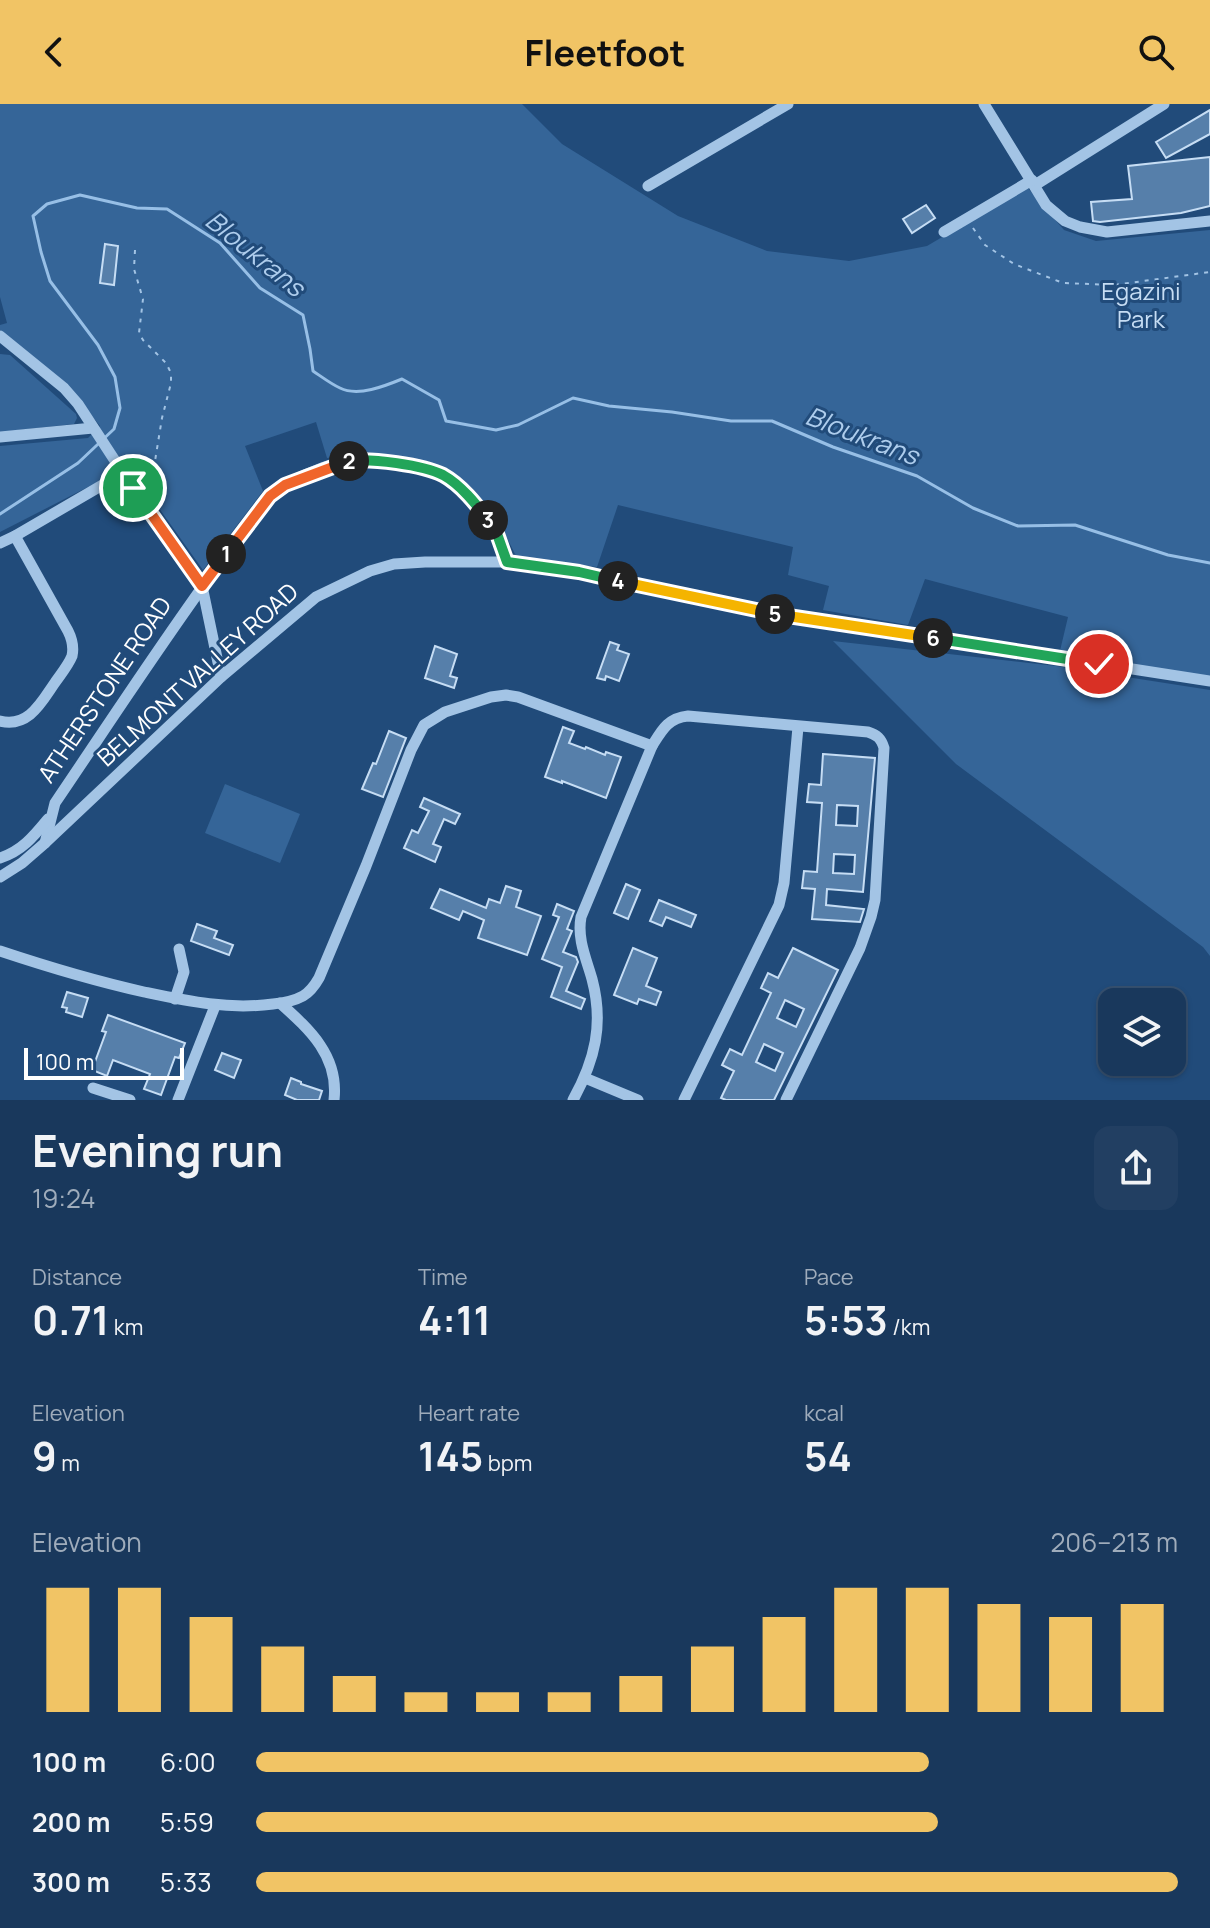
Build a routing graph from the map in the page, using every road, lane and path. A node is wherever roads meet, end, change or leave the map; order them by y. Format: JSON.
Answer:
{"nodes":[{"id":1,"x":788,"y":104,"type":"edge"},
{"id":2,"x":984,"y":104,"type":"edge"},
{"id":3,"x":1164,"y":104,"type":"edge"},
{"id":4,"x":1033,"y":182,"type":"junction"},
{"id":5,"x":648,"y":186,"type":"dead end"},
{"id":6,"x":973,"y":215,"type":"junction"},
{"id":7,"x":1210,"y":221,"type":"edge"},
{"id":8,"x":944,"y":232,"type":"dead end"},
{"id":9,"x":135,"y":250,"type":"dead end"},
{"id":10,"x":1210,"y":272,"type":"edge"},
{"id":11,"x":0,"y":336,"type":"edge"},
{"id":12,"x":5,"y":345,"type":"edge"},
{"id":13,"x":98,"y":435,"type":"junction"},
{"id":14,"x":0,"y":437,"type":"edge"},
{"id":15,"x":123,"y":473,"type":"junction"},
{"id":16,"x":133,"y":488,"type":"junction"},
{"id":17,"x":15,"y":536,"type":"junction"},
{"id":18,"x":0,"y":543,"type":"edge"},
{"id":19,"x":507,"y":562,"type":"junction"},
{"id":20,"x":202,"y":586,"type":"junction"},
{"id":21,"x":221,"y":677,"type":"junction"},
{"id":22,"x":1210,"y":681,"type":"edge"},
{"id":23,"x":0,"y":721,"type":"edge"},
{"id":24,"x":798,"y":727,"type":"junction"},
{"id":25,"x":652,"y":746,"type":"junction"},
{"id":26,"x":52,"y":814,"type":"junction"},
{"id":27,"x":45,"y":843,"type":"junction"},
{"id":28,"x":0,"y":858,"type":"edge"},
{"id":29,"x":0,"y":877,"type":"edge"},
{"id":30,"x":179,"y":949,"type":"dead end"},
{"id":31,"x":0,"y":951,"type":"edge"},
{"id":32,"x":175,"y":999,"type":"junction"},
{"id":33,"x":280,"y":1003,"type":"junction"},
{"id":34,"x":215,"y":1006,"type":"junction"},
{"id":35,"x":585,"y":1078,"type":"junction"},
{"id":36,"x":93,"y":1088,"type":"dead end"},
{"id":37,"x":130,"y":1100,"type":"edge"},
{"id":38,"x":178,"y":1100,"type":"edge"},
{"id":39,"x":334,"y":1100,"type":"edge"},
{"id":40,"x":573,"y":1100,"type":"edge"},
{"id":41,"x":638,"y":1100,"type":"edge"},
{"id":42,"x":684,"y":1100,"type":"edge"},
{"id":43,"x":786,"y":1100,"type":"edge"}],
"edges":[{"from":1,"to":5,"type":"street"},
{"from":2,"to":4,"type":"street"},
{"from":3,"to":4,"type":"street"},
{"from":4,"to":6,"type":"street"},
{"from":4,"to":7,"type":"street"},
{"from":6,"to":8,"type":"street"},
{"from":6,"to":10,"type":"path"},
{"from":9,"to":16,"type":"path"},
{"from":11,"to":12,"type":"street"},
{"from":12,"to":13,"type":"street"},
{"from":13,"to":14,"type":"street"},
{"from":13,"to":15,"type":"street"},
{"from":15,"to":16,"type":"street"},
{"from":15,"to":17,"type":"street"},
{"from":16,"to":20,"type":"street"},
{"from":17,"to":18,"type":"street"},
{"from":17,"to":23,"type":"street"},
{"from":19,"to":20,"type":"street","name":"ATHERSTONE ROAD"},
{"from":19,"to":21,"type":"street","name":"BELMONT VALLEY ROAD"},
{"from":19,"to":22,"type":"street","name":"BELMONT VALLEY ROAD"},
{"from":20,"to":21,"type":"street"},
{"from":20,"to":26,"type":"street","name":"ATHERSTONE ROAD"},
{"from":21,"to":27,"type":"street","name":"BELMONT VALLEY ROAD"},
{"from":24,"to":25,"type":"street"},
{"from":24,"to":42,"type":"street"},
{"from":24,"to":43,"type":"street"},
{"from":25,"to":33,"type":"street"},
{"from":25,"to":35,"type":"street"},
{"from":26,"to":27,"type":"street","name":"ATHERSTONE ROAD"},
{"from":26,"to":28,"type":"street"},
{"from":27,"to":29,"type":"street","name":"BELMONT VALLEY ROAD"},
{"from":30,"to":32,"type":"street"},
{"from":31,"to":32,"type":"street"},
{"from":32,"to":34,"type":"street"},
{"from":33,"to":34,"type":"street"},
{"from":33,"to":39,"type":"street"},
{"from":34,"to":38,"type":"street"},
{"from":35,"to":40,"type":"street"},
{"from":35,"to":41,"type":"street"},
{"from":36,"to":37,"type":"street"}]}
